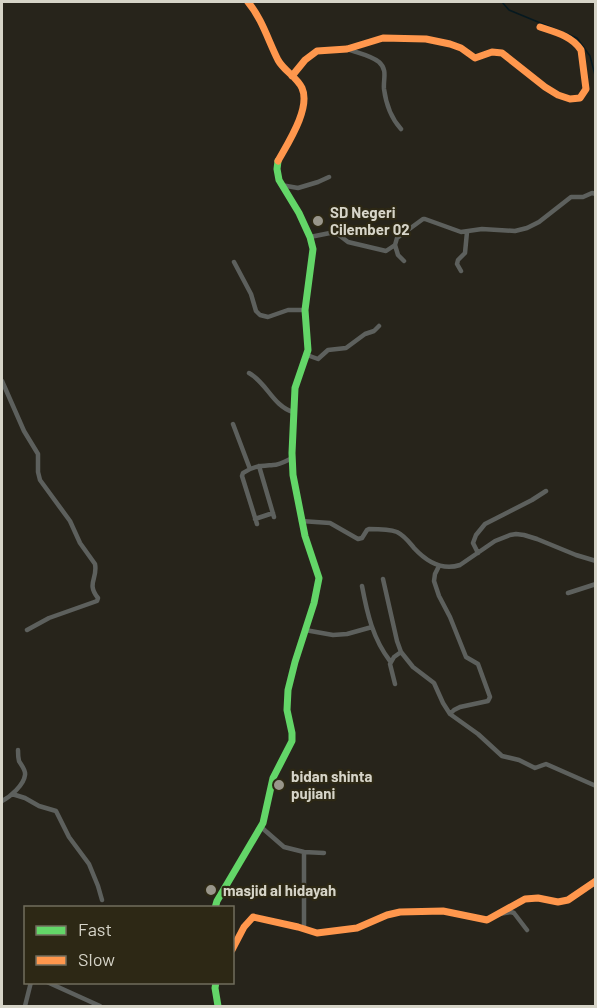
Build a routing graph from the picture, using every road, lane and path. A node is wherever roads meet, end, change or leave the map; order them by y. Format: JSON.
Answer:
{"nodes":[{"id":1,"x":248,"y":2,"type":"edge"},
{"id":2,"x":540,"y":27,"type":"dead end"},
{"id":3,"x":347,"y":49,"type":"junction"},
{"id":4,"x":292,"y":76,"type":"junction"},
{"id":5,"x":401,"y":129,"type":"dead end"},
{"id":6,"x":329,"y":177,"type":"dead end"},
{"id":7,"x":281,"y":185,"type":"junction"},
{"id":8,"x":596,"y":195,"type":"edge"},
{"id":9,"x":467,"y":232,"type":"junction"},
{"id":10,"x":310,"y":237,"type":"junction"},
{"id":11,"x":395,"y":245,"type":"junction"},
{"id":12,"x":404,"y":261,"type":"dead end"},
{"id":13,"x":234,"y":262,"type":"dead end"},
{"id":14,"x":461,"y":271,"type":"dead end"},
{"id":15,"x":305,"y":310,"type":"junction"},
{"id":16,"x":379,"y":326,"type":"dead end"},
{"id":17,"x":307,"y":355,"type":"junction"},
{"id":18,"x":249,"y":373,"type":"dead end"},
{"id":19,"x":2,"y":381,"type":"edge"},
{"id":20,"x":294,"y":412,"type":"junction"},
{"id":21,"x":233,"y":424,"type":"dead end"},
{"id":22,"x":292,"y":458,"type":"junction"},
{"id":23,"x":259,"y":466,"type":"junction"},
{"id":24,"x":250,"y":469,"type":"junction"},
{"id":25,"x":546,"y":491,"type":"dead end"},
{"id":26,"x":301,"y":521,"type":"junction"},
{"id":27,"x":478,"y":553,"type":"junction"},
{"id":28,"x":596,"y":561,"type":"edge"},
{"id":29,"x":439,"y":566,"type":"junction"},
{"id":30,"x":383,"y":579,"type":"dead end"},
{"id":31,"x":596,"y":584,"type":"edge"},
{"id":32,"x":362,"y":586,"type":"dead end"},
{"id":33,"x":568,"y":593,"type":"dead end"},
{"id":34,"x":372,"y":627,"type":"junction"},
{"id":35,"x":27,"y":630,"type":"dead end"},
{"id":36,"x":305,"y":630,"type":"junction"},
{"id":37,"x":401,"y":652,"type":"junction"},
{"id":38,"x":390,"y":661,"type":"junction"},
{"id":39,"x":396,"y":684,"type":"dead end"},
{"id":40,"x":450,"y":714,"type":"junction"},
{"id":41,"x":18,"y":750,"type":"dead end"},
{"id":42,"x":596,"y":786,"type":"edge"},
{"id":43,"x":12,"y":794,"type":"junction"},
{"id":44,"x":2,"y":801,"type":"edge"},
{"id":45,"x":261,"y":827,"type":"junction"},
{"id":46,"x":304,"y":852,"type":"junction"},
{"id":47,"x":324,"y":853,"type":"dead end"},
{"id":48,"x":596,"y":881,"type":"edge"},
{"id":49,"x":102,"y":900,"type":"dead end"},
{"id":50,"x":216,"y":906,"type":"edge"},
{"id":51,"x":499,"y":914,"type":"junction"},
{"id":52,"x":304,"y":929,"type":"junction"},
{"id":53,"x":527,"y":930,"type":"dead end"},
{"id":54,"x":234,"y":946,"type":"edge"},
{"id":55,"x":31,"y":984,"type":"edge"},
{"id":56,"x":51,"y":984,"type":"edge"},
{"id":57,"x":216,"y":984,"type":"edge"},
{"id":58,"x":25,"y":1006,"type":"edge"},
{"id":59,"x":100,"y":1006,"type":"edge"},
{"id":60,"x":218,"y":1006,"type":"edge"}],
"edges":[{"from":1,"to":4,"type":"street"},
{"from":2,"to":3,"type":"street"},
{"from":3,"to":4,"type":"street"},
{"from":3,"to":5,"type":"street"},
{"from":4,"to":7,"type":"street"},
{"from":6,"to":7,"type":"street"},
{"from":7,"to":10,"type":"street"},
{"from":8,"to":9,"type":"street"},
{"from":9,"to":11,"type":"street"},
{"from":9,"to":14,"type":"street"},
{"from":10,"to":11,"type":"street"},
{"from":10,"to":15,"type":"street"},
{"from":11,"to":12,"type":"street"},
{"from":13,"to":15,"type":"street"},
{"from":15,"to":17,"type":"street"},
{"from":16,"to":17,"type":"street"},
{"from":17,"to":20,"type":"street"},
{"from":18,"to":20,"type":"street"},
{"from":19,"to":35,"type":"street"},
{"from":20,"to":22,"type":"street"},
{"from":21,"to":24,"type":"street"},
{"from":22,"to":23,"type":"street"},
{"from":22,"to":26,"type":"street"},
{"from":23,"to":24,"type":"street"},
{"from":23,"to":24,"type":"street"},
{"from":25,"to":27,"type":"street"},
{"from":26,"to":29,"type":"street"},
{"from":26,"to":36,"type":"street"},
{"from":27,"to":28,"type":"street"},
{"from":27,"to":29,"type":"street"},
{"from":29,"to":40,"type":"street"},
{"from":30,"to":37,"type":"street"},
{"from":31,"to":33,"type":"street"},
{"from":32,"to":34,"type":"street"},
{"from":34,"to":36,"type":"street"},
{"from":34,"to":38,"type":"street"},
{"from":36,"to":45,"type":"street"},
{"from":37,"to":38,"type":"street"},
{"from":37,"to":40,"type":"street"},
{"from":38,"to":39,"type":"street"},
{"from":40,"to":42,"type":"street"},
{"from":41,"to":43,"type":"street"},
{"from":43,"to":44,"type":"street"},
{"from":43,"to":49,"type":"street"},
{"from":45,"to":46,"type":"street"},
{"from":45,"to":50,"type":"street"},
{"from":46,"to":47,"type":"street"},
{"from":46,"to":52,"type":"street"},
{"from":48,"to":51,"type":"street"},
{"from":51,"to":52,"type":"street"},
{"from":51,"to":53,"type":"street"},
{"from":52,"to":54,"type":"street"},
{"from":55,"to":58,"type":"street"},
{"from":56,"to":59,"type":"street"},
{"from":57,"to":60,"type":"street"}]}
